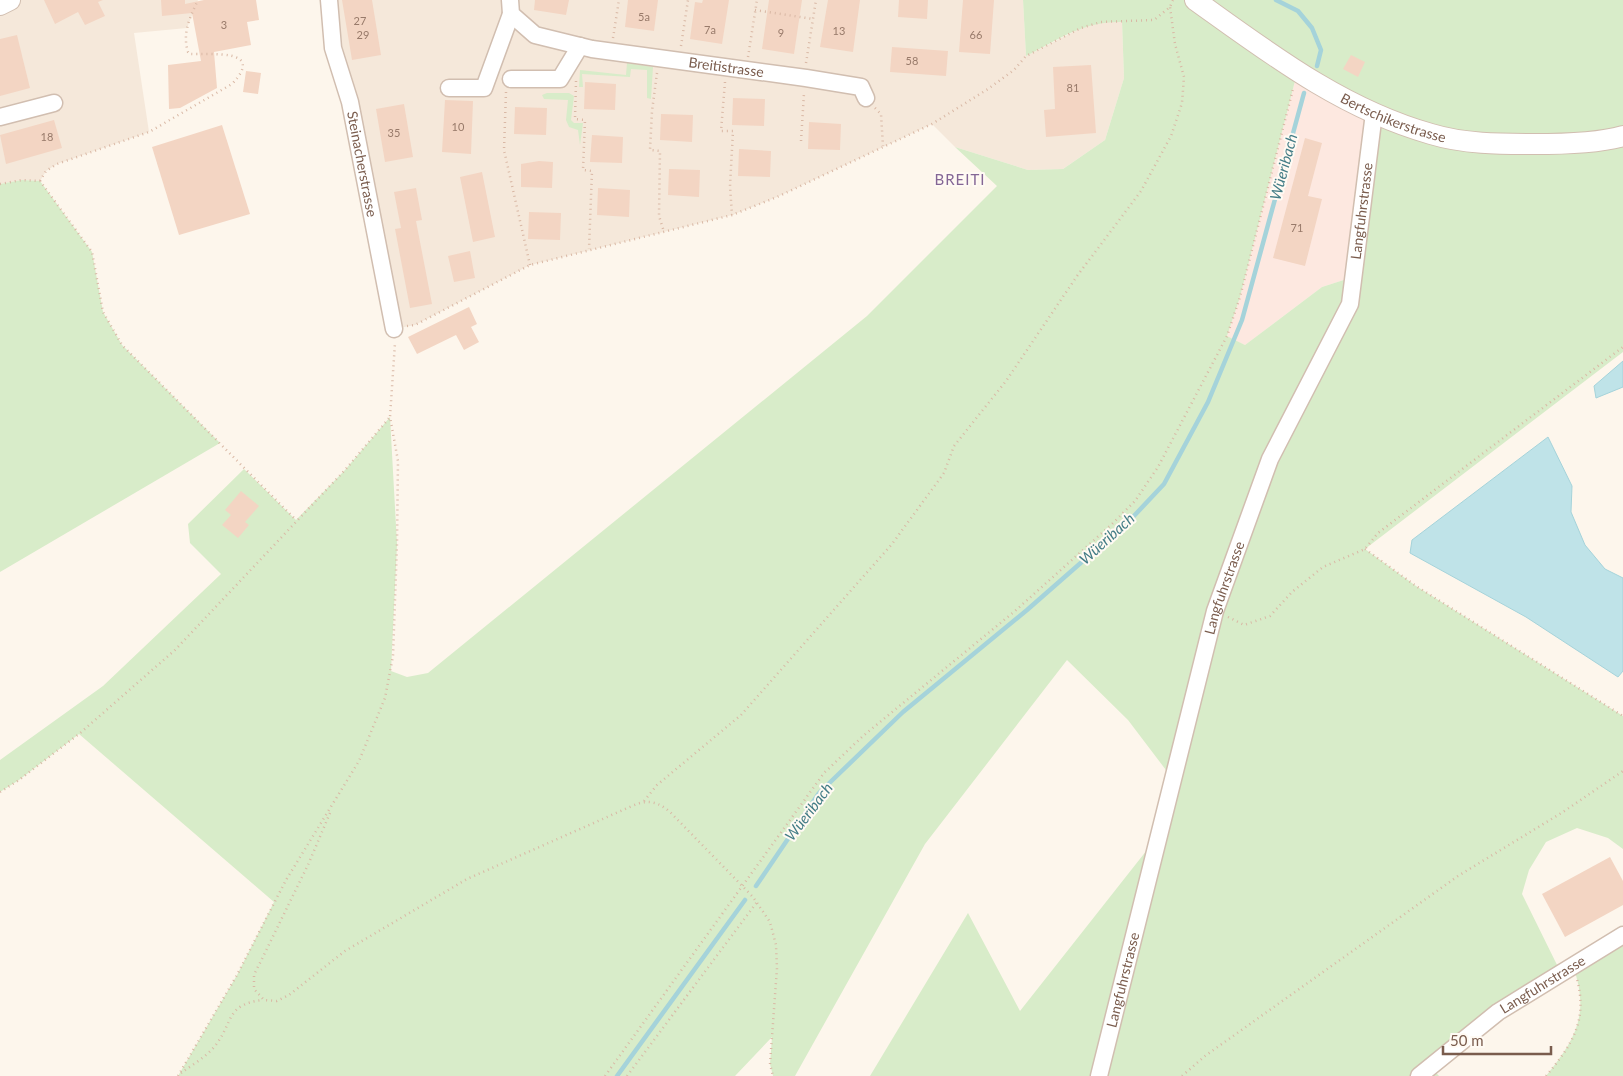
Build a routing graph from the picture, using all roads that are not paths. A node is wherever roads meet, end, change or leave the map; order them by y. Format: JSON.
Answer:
{"nodes":[{"id":1,"x":10,"y":0,"type":"edge"},
{"id":2,"x":329,"y":0,"type":"edge"},
{"id":3,"x":1195,"y":0,"type":"edge"},
{"id":4,"x":0,"y":5,"type":"edge"},
{"id":5,"x":511,"y":7,"type":"edge"},
{"id":6,"x":580,"y":46,"type":"junction"},
{"id":7,"x":511,"y":79,"type":"road end"},
{"id":8,"x":449,"y":88,"type":"dead end"},
{"id":9,"x":866,"y":98,"type":"road end"},
{"id":10,"x":54,"y":103,"type":"dead end"},
{"id":11,"x":1374,"y":113,"type":"junction"},
{"id":12,"x":0,"y":117,"type":"edge"},
{"id":13,"x":1623,"y":136,"type":"edge"},
{"id":14,"x":394,"y":329,"type":"road end"},
{"id":15,"x":1623,"y":935,"type":"edge"},
{"id":16,"x":1099,"y":1076,"type":"edge"},
{"id":17,"x":1419,"y":1076,"type":"edge"}],
"edges":[{"from":1,"to":4,"type":"street"},
{"from":2,"to":14,"type":"street","name":"Steinacherstrasse"},
{"from":3,"to":11,"type":"street","name":"Bertschikerstrasse"},
{"from":5,"to":6,"type":"street","name":"Breitistrasse"},
{"from":5,"to":8,"type":"street","name":"Breitistrasse"},
{"from":6,"to":7,"type":"street"},
{"from":6,"to":9,"type":"street","name":"Breitistrasse"},
{"from":10,"to":12,"type":"street"},
{"from":11,"to":13,"type":"street","name":"Bertschikerstrasse"},
{"from":11,"to":16,"type":"street","name":"Langfuhrstrasse"},
{"from":15,"to":17,"type":"street","name":"Langfuhrstrasse"}]}
